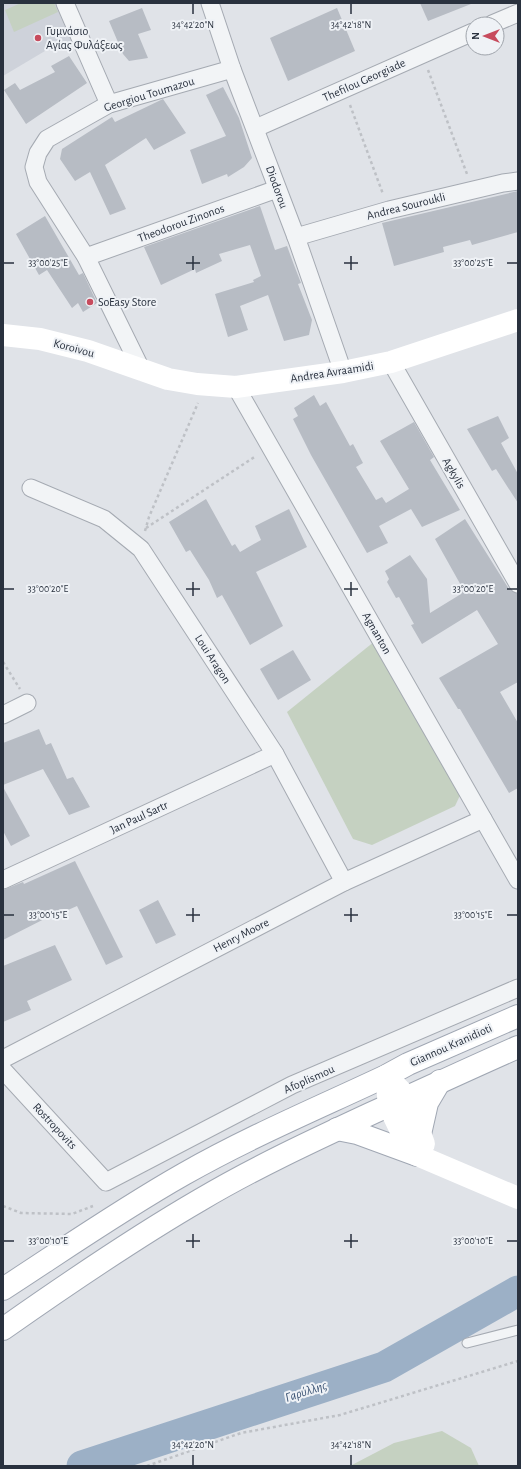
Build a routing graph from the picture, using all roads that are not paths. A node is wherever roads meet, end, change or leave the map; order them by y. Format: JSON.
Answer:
{"nodes":[{"id":1,"x":65,"y":3,"type":"edge"},
{"id":2,"x":210,"y":3,"type":"edge"},
{"id":3,"x":518,"y":13,"type":"edge"},
{"id":4,"x":505,"y":18,"type":"edge"},
{"id":5,"x":465,"y":36,"type":"edge"},
{"id":6,"x":232,"y":69,"type":"junction"},
{"id":7,"x":109,"y":104,"type":"junction"},
{"id":8,"x":256,"y":128,"type":"junction"},
{"id":9,"x":518,"y":181,"type":"edge"},
{"id":10,"x":277,"y":189,"type":"junction"},
{"id":11,"x":296,"y":237,"type":"junction"},
{"id":12,"x":86,"y":257,"type":"junction"},
{"id":13,"x":518,"y":320,"type":"edge"},
{"id":14,"x":3,"y":335,"type":"edge"},
{"id":15,"x":391,"y":362,"type":"junction"},
{"id":16,"x":142,"y":371,"type":"junction"},
{"id":17,"x":343,"y":372,"type":"junction"},
{"id":18,"x":236,"y":386,"type":"junction"},
{"id":19,"x":31,"y":488,"type":"dead end"},
{"id":20,"x":518,"y":584,"type":"edge"},
{"id":21,"x":27,"y":703,"type":"road end"},
{"id":22,"x":3,"y":715,"type":"edge"},
{"id":23,"x":275,"y":754,"type":"junction"},
{"id":24,"x":483,"y":819,"type":"junction"},
{"id":25,"x":3,"y":880,"type":"edge"},
{"id":26,"x":518,"y":880,"type":"edge"},
{"id":27,"x":344,"y":882,"type":"junction"},
{"id":28,"x":518,"y":988,"type":"edge"},
{"id":29,"x":518,"y":1016,"type":"edge"},
{"id":30,"x":518,"y":1047,"type":"edge"},
{"id":31,"x":3,"y":1059,"type":"edge"},
{"id":32,"x":3,"y":1070,"type":"edge"},
{"id":33,"x":386,"y":1076,"type":"junction"},
{"id":34,"x":440,"y":1081,"type":"junction"},
{"id":35,"x":398,"y":1101,"type":"junction"},
{"id":36,"x":337,"y":1130,"type":"junction"},
{"id":37,"x":420,"y":1134,"type":"junction"},
{"id":38,"x":426,"y":1159,"type":"junction"},
{"id":39,"x":106,"y":1182,"type":"joint"},
{"id":40,"x":518,"y":1198,"type":"edge"},
{"id":41,"x":3,"y":1289,"type":"edge"},
{"id":42,"x":3,"y":1329,"type":"edge"},
{"id":43,"x":518,"y":1330,"type":"edge"},
{"id":44,"x":467,"y":1343,"type":"dead end"}],
"edges":[{"from":1,"to":7,"type":"street"},
{"from":2,"to":6,"type":"street","name":"Diodorou"},
{"from":3,"to":4,"type":"street"},
{"from":5,"to":8,"type":"street","name":"Thefilou Georgiade"},
{"from":6,"to":7,"type":"street","name":"Georgiou Toumazou"},
{"from":6,"to":8,"type":"street","name":"Diodorou"},
{"from":7,"to":12,"type":"street","name":"Georgiou Toumazou"},
{"from":8,"to":10,"type":"street","name":"Diodorou"},
{"from":9,"to":11,"type":"street","name":"Andrea Souroukli"},
{"from":10,"to":11,"type":"street","name":"Diodorou"},
{"from":10,"to":12,"type":"street","name":"Theodorou Zinonos"},
{"from":11,"to":17,"type":"street","name":"Diodorou"},
{"from":12,"to":16,"type":"street","name":"Georgiou Toumazou"},
{"from":13,"to":15,"type":"main road","name":"Andrea Avraamidi"},
{"from":14,"to":16,"type":"main road","name":"Koroivou"},
{"from":15,"to":17,"type":"main road","name":"Andrea Avraamidi"},
{"from":15,"to":20,"type":"street","name":"Agkylis"},
{"from":16,"to":18,"type":"main road","name":"Andrea Avraamidi"},
{"from":17,"to":18,"type":"main road","name":"Andrea Avraamidi"},
{"from":18,"to":24,"type":"street","name":"Agnanton"},
{"from":19,"to":23,"type":"street","name":"Loui Aragon"},
{"from":21,"to":22,"type":"street"},
{"from":23,"to":25,"type":"street","name":"Jan Paul Sartr"},
{"from":23,"to":27,"type":"street","name":"Loui Aragon"},
{"from":24,"to":26,"type":"street","name":"Agnanton"},
{"from":24,"to":27,"type":"street","name":"Henry Moore"},
{"from":27,"to":31,"type":"street","name":"Henry Moore"},
{"from":28,"to":39,"type":"street","name":"Afoplismou"},
{"from":29,"to":33,"type":"main road","name":"Giannou Kranidioti"},
{"from":30,"to":34,"type":"main road"},
{"from":32,"to":39,"type":"street","name":"Rostropovits"},
{"from":33,"to":35,"type":"main road"},
{"from":33,"to":41,"type":"main road","name":"Giannou Kranidioti"},
{"from":34,"to":35,"type":"main road"},
{"from":34,"to":37,"type":"main road"},
{"from":35,"to":36,"type":"main road"},
{"from":35,"to":37,"type":"main road"},
{"from":35,"to":38,"type":"main road"},
{"from":36,"to":38,"type":"main road"},
{"from":36,"to":42,"type":"main road"},
{"from":37,"to":38,"type":"main road"},
{"from":38,"to":40,"type":"main road"},
{"from":43,"to":44,"type":"lane"}]}
